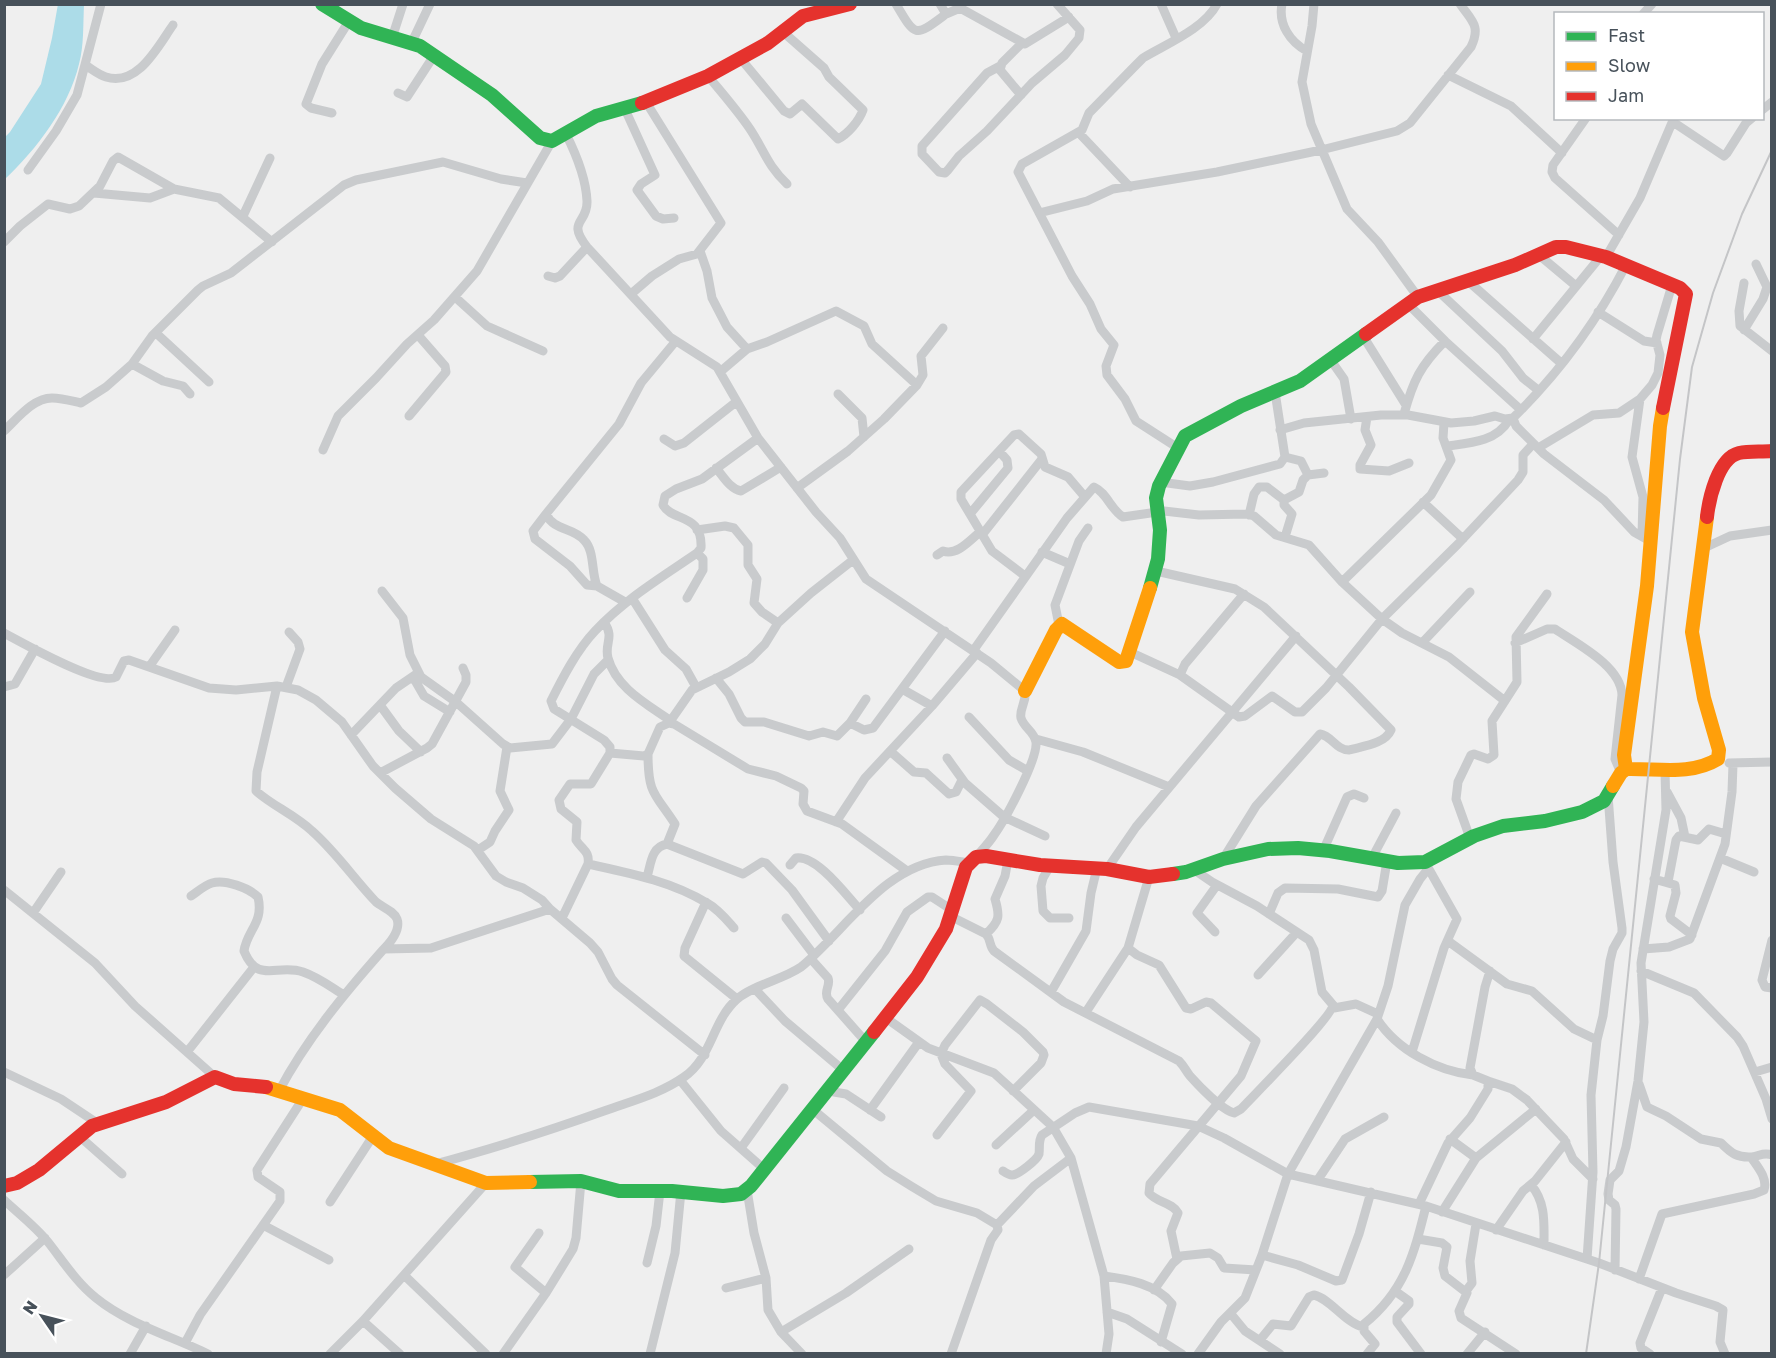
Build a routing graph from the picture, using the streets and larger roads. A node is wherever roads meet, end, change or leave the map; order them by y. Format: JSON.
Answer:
{"nodes":[{"id":1,"x":101,"y":4,"type":"edge"},
{"id":2,"x":322,"y":4,"type":"edge"},
{"id":3,"x":403,"y":4,"type":"edge"},
{"id":4,"x":430,"y":4,"type":"edge"},
{"id":5,"x":850,"y":4,"type":"edge"},
{"id":6,"x":896,"y":4,"type":"edge"},
{"id":7,"x":940,"y":4,"type":"edge"},
{"id":8,"x":1057,"y":4,"type":"edge"},
{"id":9,"x":1161,"y":4,"type":"edge"},
{"id":10,"x":1217,"y":4,"type":"edge"},
{"id":11,"x":1282,"y":4,"type":"edge"},
{"id":12,"x":1314,"y":4,"type":"edge"},
{"id":13,"x":1460,"y":4,"type":"edge"},
{"id":14,"x":826,"y":7,"type":"edge"},
{"id":15,"x":946,"y":14,"type":"junction"},
{"id":16,"x":1069,"y":17,"type":"junction"},
{"id":17,"x":349,"y":21,"type":"junction"},
{"id":18,"x":173,"y":25,"type":"dead end"},
{"id":19,"x":782,"y":31,"type":"junction"},
{"id":20,"x":392,"y":38,"type":"junction"},
{"id":21,"x":1176,"y":38,"type":"junction"},
{"id":22,"x":412,"y":42,"type":"junction"},
{"id":23,"x":1022,"y":43,"type":"junction"},
{"id":24,"x":1307,"y":51,"type":"junction"},
{"id":25,"x":435,"y":54,"type":"junction"},
{"id":26,"x":741,"y":59,"type":"junction"},
{"id":27,"x":86,"y":65,"type":"junction"},
{"id":28,"x":1000,"y":66,"type":"junction"},
{"id":29,"x":1448,"y":75,"type":"junction"},
{"id":30,"x":708,"y":76,"type":"junction"},
{"id":31,"x":398,"y":93,"type":"dead end"},
{"id":32,"x":1021,"y":94,"type":"junction"},
{"id":33,"x":646,"y":102,"type":"junction"},
{"id":34,"x":624,"y":107,"type":"junction"},
{"id":35,"x":332,"y":113,"type":"dead end"},
{"id":36,"x":1585,"y":120,"type":"edge"},
{"id":37,"x":1674,"y":120,"type":"edge"},
{"id":38,"x":1750,"y":120,"type":"edge"},
{"id":39,"x":1079,"y":132,"type":"junction"},
{"id":40,"x":566,"y":134,"type":"junction"},
{"id":41,"x":552,"y":141,"type":"junction"},
{"id":42,"x":1321,"y":150,"type":"junction"},
{"id":43,"x":1562,"y":153,"type":"junction"},
{"id":44,"x":270,"y":158,"type":"dead end"},
{"id":45,"x":28,"y":170,"type":"dead end"},
{"id":46,"x":527,"y":183,"type":"junction"},
{"id":47,"x":788,"y":184,"type":"dead end"},
{"id":48,"x":1130,"y":187,"type":"junction"},
{"id":49,"x":174,"y":189,"type":"junction"},
{"id":50,"x":94,"y":193,"type":"junction"},
{"id":51,"x":1039,"y":213,"type":"junction"},
{"id":52,"x":243,"y":216,"type":"junction"},
{"id":53,"x":674,"y":218,"type":"dead end"},
{"id":54,"x":1618,"y":235,"type":"junction"},
{"id":55,"x":4,"y":242,"type":"edge"},
{"id":56,"x":272,"y":242,"type":"junction"},
{"id":57,"x":586,"y":247,"type":"junction"},
{"id":58,"x":700,"y":250,"type":"junction"},
{"id":59,"x":1539,"y":255,"type":"junction"},
{"id":60,"x":1603,"y":257,"type":"junction"},
{"id":61,"x":1756,"y":264,"type":"dead end"},
{"id":62,"x":1626,"y":265,"type":"junction"},
{"id":63,"x":548,"y":276,"type":"dead end"},
{"id":64,"x":1468,"y":281,"type":"junction"},
{"id":65,"x":1744,"y":283,"type":"dead end"},
{"id":66,"x":1672,"y":285,"type":"junction"},
{"id":67,"x":1576,"y":286,"type":"junction"},
{"id":68,"x":1769,"y":288,"type":"edge"},
{"id":69,"x":1438,"y":291,"type":"junction"},
{"id":70,"x":631,"y":294,"type":"junction"},
{"id":71,"x":455,"y":297,"type":"junction"},
{"id":72,"x":1413,"y":301,"type":"junction"},
{"id":73,"x":1598,"y":312,"type":"junction"},
{"id":74,"x":943,"y":328,"type":"dead end"},
{"id":75,"x":1744,"y":330,"type":"junction"},
{"id":76,"x":156,"y":333,"type":"junction"},
{"id":77,"x":418,"y":335,"type":"junction"},
{"id":78,"x":1363,"y":336,"type":"junction"},
{"id":79,"x":1533,"y":339,"type":"junction"},
{"id":80,"x":1445,"y":341,"type":"junction"},
{"id":81,"x":675,"y":342,"type":"junction"},
{"id":82,"x":1657,"y":343,"type":"junction"},
{"id":83,"x":747,"y":349,"type":"junction"},
{"id":84,"x":543,"y":351,"type":"dead end"},
{"id":85,"x":1772,"y":351,"type":"edge"},
{"id":86,"x":1330,"y":359,"type":"junction"},
{"id":87,"x":1562,"y":363,"type":"junction"},
{"id":88,"x":132,"y":364,"type":"junction"},
{"id":89,"x":720,"y":372,"type":"junction"},
{"id":90,"x":209,"y":382,"type":"dead end"},
{"id":91,"x":917,"y":385,"type":"junction"},
{"id":92,"x":1538,"y":390,"type":"junction"},
{"id":93,"x":1275,"y":392,"type":"junction"},
{"id":94,"x":190,"y":394,"type":"dead end"},
{"id":95,"x":838,"y":394,"type":"dead end"},
{"id":96,"x":1640,"y":399,"type":"junction"},
{"id":97,"x":736,"y":402,"type":"junction"},
{"id":98,"x":1405,"y":410,"type":"junction"},
{"id":99,"x":1521,"y":410,"type":"junction"},
{"id":100,"x":408,"y":416,"type":"dead end"},
{"id":101,"x":1367,"y":417,"type":"junction"},
{"id":102,"x":1351,"y":419,"type":"junction"},
{"id":103,"x":1511,"y":419,"type":"junction"},
{"id":104,"x":1444,"y":423,"type":"junction"},
{"id":105,"x":1280,"y":430,"type":"junction"},
{"id":106,"x":4,"y":431,"type":"edge"},
{"id":107,"x":864,"y":437,"type":"junction"},
{"id":108,"x":758,"y":438,"type":"junction"},
{"id":109,"x":663,"y":439,"type":"dead end"},
{"id":110,"x":1447,"y":446,"type":"junction"},
{"id":111,"x":1536,"y":446,"type":"junction"},
{"id":112,"x":1178,"y":448,"type":"junction"},
{"id":113,"x":323,"y":450,"type":"dead end"},
{"id":114,"x":999,"y":451,"type":"junction"},
{"id":115,"x":1772,"y":451,"type":"edge"},
{"id":116,"x":1285,"y":457,"type":"junction"},
{"id":117,"x":1042,"y":459,"type":"junction"},
{"id":118,"x":1409,"y":463,"type":"dead end"},
{"id":119,"x":781,"y":467,"type":"junction"},
{"id":120,"x":716,"y":468,"type":"junction"},
{"id":121,"x":1324,"y":473,"type":"dead end"},
{"id":122,"x":1308,"y":475,"type":"junction"},
{"id":123,"x":1160,"y":482,"type":"junction"},
{"id":124,"x":797,"y":488,"type":"junction"},
{"id":125,"x":1085,"y":496,"type":"junction"},
{"id":126,"x":1284,"y":500,"type":"junction"},
{"id":127,"x":1423,"y":502,"type":"junction"},
{"id":128,"x":1158,"y":512,"type":"junction"},
{"id":129,"x":546,"y":514,"type":"junction"},
{"id":130,"x":970,"y":514,"type":"junction"},
{"id":131,"x":1250,"y":515,"type":"junction"},
{"id":132,"x":1088,"y":528,"type":"dead end"},
{"id":133,"x":697,"y":530,"type":"junction"},
{"id":134,"x":1772,"y":530,"type":"edge"},
{"id":135,"x":981,"y":533,"type":"junction"},
{"id":136,"x":1285,"y":537,"type":"junction"},
{"id":137,"x":1463,"y":539,"type":"junction"},
{"id":138,"x":1646,"y":539,"type":"junction"},
{"id":139,"x":1702,"y":549,"type":"junction"},
{"id":140,"x":1042,"y":552,"type":"junction"},
{"id":141,"x":697,"y":553,"type":"junction"},
{"id":142,"x":937,"y":555,"type":"dead end"},
{"id":143,"x":853,"y":560,"type":"junction"},
{"id":144,"x":1070,"y":564,"type":"junction"},
{"id":145,"x":1156,"y":571,"type":"junction"},
{"id":146,"x":1025,"y":576,"type":"junction"},
{"id":147,"x":1342,"y":582,"type":"junction"},
{"id":148,"x":597,"y":586,"type":"junction"},
{"id":149,"x":382,"y":591,"type":"dead end"},
{"id":150,"x":1470,"y":592,"type":"dead end"},
{"id":151,"x":1244,"y":594,"type":"junction"},
{"id":152,"x":1547,"y":594,"type":"dead end"},
{"id":153,"x":687,"y":598,"type":"dead end"},
{"id":154,"x":629,"y":600,"type":"junction"},
{"id":155,"x":1382,"y":619,"type":"junction"},
{"id":156,"x":604,"y":622,"type":"junction"},
{"id":157,"x":778,"y":623,"type":"junction"},
{"id":158,"x":1059,"y":625,"type":"junction"},
{"id":159,"x":175,"y":630,"type":"dead end"},
{"id":160,"x":945,"y":631,"type":"junction"},
{"id":161,"x":289,"y":632,"type":"dead end"},
{"id":162,"x":4,"y":633,"type":"edge"},
{"id":163,"x":1296,"y":636,"type":"junction"},
{"id":164,"x":1422,"y":643,"type":"junction"},
{"id":165,"x":1515,"y":644,"type":"junction"},
{"id":166,"x":34,"y":649,"type":"junction"},
{"id":167,"x":975,"y":652,"type":"junction"},
{"id":168,"x":1130,"y":652,"type":"junction"},
{"id":169,"x":608,"y":660,"type":"junction"},
{"id":170,"x":148,"y":667,"type":"junction"},
{"id":171,"x":463,"y":668,"type":"dead end"},
{"id":172,"x":415,"y":675,"type":"junction"},
{"id":173,"x":1180,"y":675,"type":"junction"},
{"id":174,"x":1335,"y":675,"type":"junction"},
{"id":175,"x":716,"y":678,"type":"junction"},
{"id":176,"x":4,"y":687,"type":"edge"},
{"id":177,"x":281,"y":687,"type":"junction"},
{"id":178,"x":696,"y":687,"type":"junction"},
{"id":179,"x":902,"y":689,"type":"junction"},
{"id":180,"x":1025,"y":691,"type":"junction"},
{"id":181,"x":866,"y":699,"type":"dead end"},
{"id":182,"x":1505,"y":701,"type":"junction"},
{"id":183,"x":456,"y":702,"type":"junction"},
{"id":184,"x":380,"y":705,"type":"junction"},
{"id":185,"x":932,"y":706,"type":"junction"},
{"id":186,"x":1232,"y":711,"type":"junction"},
{"id":187,"x":450,"y":712,"type":"junction"},
{"id":188,"x":969,"y":717,"type":"dead end"},
{"id":189,"x":571,"y":719,"type":"junction"},
{"id":190,"x":670,"y":722,"type":"junction"},
{"id":191,"x":850,"y":723,"type":"junction"},
{"id":192,"x":351,"y":735,"type":"junction"},
{"id":193,"x":1036,"y":740,"type":"junction"},
{"id":194,"x":507,"y":747,"type":"junction"},
{"id":195,"x":890,"y":751,"type":"junction"},
{"id":196,"x":421,"y":752,"type":"junction"},
{"id":197,"x":610,"y":753,"type":"junction"},
{"id":198,"x":648,"y":754,"type":"junction"},
{"id":199,"x":947,"y":758,"type":"dead end"},
{"id":200,"x":1718,"y":759,"type":"junction"},
{"id":201,"x":1772,"y":762,"type":"edge"},
{"id":202,"x":1732,"y":764,"type":"junction"},
{"id":203,"x":1627,"y":770,"type":"junction"},
{"id":204,"x":1028,"y":771,"type":"junction"},
{"id":205,"x":1663,"y":771,"type":"junction"},
{"id":206,"x":380,"y":773,"type":"junction"},
{"id":207,"x":962,"y":780,"type":"junction"},
{"id":208,"x":1169,"y":787,"type":"junction"},
{"id":209,"x":1667,"y":791,"type":"junction"},
{"id":210,"x":1608,"y":795,"type":"junction"},
{"id":211,"x":1364,"y":798,"type":"dead end"},
{"id":212,"x":1396,"y":813,"type":"dead end"},
{"id":213,"x":1004,"y":818,"type":"junction"},
{"id":214,"x":836,"y":822,"type":"junction"},
{"id":215,"x":1726,"y":834,"type":"junction"},
{"id":216,"x":1045,"y":836,"type":"dead end"},
{"id":217,"x":1685,"y":837,"type":"junction"},
{"id":218,"x":1470,"y":838,"type":"junction"},
{"id":219,"x":667,"y":844,"type":"junction"},
{"id":220,"x":478,"y":850,"type":"junction"},
{"id":221,"x":1323,"y":850,"type":"junction"},
{"id":222,"x":1371,"y":858,"type":"junction"},
{"id":223,"x":1720,"y":858,"type":"junction"},
{"id":224,"x":1223,"y":859,"type":"junction"},
{"id":225,"x":973,"y":860,"type":"junction"},
{"id":226,"x":1008,"y":860,"type":"junction"},
{"id":227,"x":1387,"y":861,"type":"junction"},
{"id":228,"x":588,"y":864,"type":"junction"},
{"id":229,"x":790,"y":865,"type":"dead end"},
{"id":230,"x":1050,"y":866,"type":"junction"},
{"id":231,"x":1427,"y":866,"type":"junction"},
{"id":232,"x":1102,"y":869,"type":"junction"},
{"id":233,"x":1193,"y":869,"type":"junction"},
{"id":234,"x":61,"y":872,"type":"dead end"},
{"id":235,"x":907,"y":872,"type":"junction"},
{"id":236,"x":1754,"y":872,"type":"dead end"},
{"id":237,"x":648,"y":877,"type":"junction"},
{"id":238,"x":1149,"y":877,"type":"junction"},
{"id":239,"x":1654,"y":879,"type":"junction"},
{"id":240,"x":1668,"y":882,"type":"junction"},
{"id":241,"x":1217,"y":885,"type":"junction"},
{"id":242,"x":4,"y":890,"type":"edge"},
{"id":243,"x":191,"y":896,"type":"dead end"},
{"id":244,"x":706,"y":902,"type":"junction"},
{"id":245,"x":550,"y":909,"type":"junction"},
{"id":246,"x":860,"y":910,"type":"junction"},
{"id":247,"x":33,"y":913,"type":"junction"},
{"id":248,"x":951,"y":913,"type":"junction"},
{"id":249,"x":1269,"y":914,"type":"junction"},
{"id":250,"x":562,"y":918,"type":"junction"},
{"id":251,"x":786,"y":918,"type":"dead end"},
{"id":252,"x":1069,"y":918,"type":"dead end"},
{"id":253,"x":734,"y":928,"type":"dead end"},
{"id":254,"x":1215,"y":932,"type":"dead end"},
{"id":255,"x":1297,"y":933,"type":"junction"},
{"id":256,"x":986,"y":934,"type":"junction"},
{"id":257,"x":1692,"y":935,"type":"junction"},
{"id":258,"x":1772,"y":940,"type":"edge"},
{"id":259,"x":829,"y":941,"type":"junction"},
{"id":260,"x":1448,"y":941,"type":"junction"},
{"id":261,"x":1128,"y":948,"type":"junction"},
{"id":262,"x":384,"y":949,"type":"junction"},
{"id":263,"x":1643,"y":949,"type":"junction"},
{"id":264,"x":813,"y":957,"type":"junction"},
{"id":265,"x":254,"y":967,"type":"junction"},
{"id":266,"x":1490,"y":971,"type":"junction"},
{"id":267,"x":1641,"y":971,"type":"junction"},
{"id":268,"x":1258,"y":975,"type":"dead end"},
{"id":269,"x":1772,"y":988,"type":"edge"},
{"id":270,"x":755,"y":989,"type":"junction"},
{"id":271,"x":1051,"y":992,"type":"junction"},
{"id":272,"x":344,"y":995,"type":"junction"},
{"id":273,"x":737,"y":999,"type":"junction"},
{"id":274,"x":1334,"y":1008,"type":"junction"},
{"id":275,"x":838,"y":1010,"type":"junction"},
{"id":276,"x":1086,"y":1012,"type":"junction"},
{"id":277,"x":1378,"y":1017,"type":"junction"},
{"id":278,"x":886,"y":1018,"type":"junction"},
{"id":279,"x":1597,"y":1040,"type":"junction"},
{"id":280,"x":866,"y":1042,"type":"junction"},
{"id":281,"x":919,"y":1042,"type":"junction"},
{"id":282,"x":187,"y":1052,"type":"junction"},
{"id":283,"x":1412,"y":1052,"type":"junction"},
{"id":284,"x":941,"y":1054,"type":"junction"},
{"id":285,"x":705,"y":1055,"type":"junction"},
{"id":286,"x":1772,"y":1067,"type":"edge"},
{"id":287,"x":843,"y":1071,"type":"junction"},
{"id":288,"x":4,"y":1072,"type":"edge"},
{"id":289,"x":1755,"y":1072,"type":"junction"},
{"id":290,"x":1473,"y":1075,"type":"junction"},
{"id":291,"x":214,"y":1077,"type":"junction"},
{"id":292,"x":680,"y":1080,"type":"junction"},
{"id":293,"x":1488,"y":1081,"type":"junction"},
{"id":294,"x":1638,"y":1082,"type":"junction"},
{"id":295,"x":784,"y":1088,"type":"dead end"},
{"id":296,"x":828,"y":1089,"type":"junction"},
{"id":297,"x":279,"y":1091,"type":"junction"},
{"id":298,"x":1013,"y":1091,"type":"junction"},
{"id":299,"x":304,"y":1098,"type":"junction"},
{"id":300,"x":1218,"y":1102,"type":"junction"},
{"id":301,"x":812,"y":1108,"type":"junction"},
{"id":302,"x":1536,"y":1109,"type":"junction"},
{"id":303,"x":870,"y":1110,"type":"junction"},
{"id":304,"x":1034,"y":1110,"type":"junction"},
{"id":305,"x":881,"y":1117,"type":"dead end"},
{"id":306,"x":1384,"y":1117,"type":"dead end"},
{"id":307,"x":1772,"y":1119,"type":"edge"},
{"id":308,"x":97,"y":1123,"type":"junction"},
{"id":309,"x":1198,"y":1126,"type":"junction"},
{"id":310,"x":1053,"y":1127,"type":"junction"},
{"id":311,"x":937,"y":1135,"type":"dead end"},
{"id":312,"x":79,"y":1136,"type":"junction"},
{"id":313,"x":373,"y":1136,"type":"junction"},
{"id":314,"x":1450,"y":1139,"type":"junction"},
{"id":315,"x":1566,"y":1142,"type":"junction"},
{"id":316,"x":996,"y":1145,"type":"dead end"},
{"id":317,"x":741,"y":1148,"type":"junction"},
{"id":318,"x":1772,"y":1155,"type":"edge"},
{"id":319,"x":1751,"y":1157,"type":"junction"},
{"id":320,"x":1071,"y":1158,"type":"junction"},
{"id":321,"x":1476,"y":1158,"type":"junction"},
{"id":322,"x":435,"y":1164,"type":"junction"},
{"id":323,"x":764,"y":1169,"type":"junction"},
{"id":324,"x":1003,"y":1171,"type":"dead end"},
{"id":325,"x":122,"y":1174,"type":"dead end"},
{"id":326,"x":1288,"y":1174,"type":"junction"},
{"id":327,"x":1593,"y":1179,"type":"junction"},
{"id":328,"x":581,"y":1181,"type":"junction"},
{"id":329,"x":1317,"y":1181,"type":"junction"},
{"id":330,"x":486,"y":1183,"type":"junction"},
{"id":331,"x":1531,"y":1185,"type":"junction"},
{"id":332,"x":4,"y":1186,"type":"edge"},
{"id":333,"x":747,"y":1190,"type":"junction"},
{"id":334,"x":660,"y":1191,"type":"junction"},
{"id":335,"x":681,"y":1191,"type":"junction"},
{"id":336,"x":1371,"y":1192,"type":"junction"},
{"id":337,"x":4,"y":1200,"type":"edge"},
{"id":338,"x":330,"y":1202,"type":"dead end"},
{"id":339,"x":1423,"y":1205,"type":"junction"},
{"id":340,"x":1442,"y":1212,"type":"junction"},
{"id":341,"x":1476,"y":1224,"type":"junction"},
{"id":342,"x":262,"y":1225,"type":"junction"},
{"id":343,"x":997,"y":1225,"type":"junction"},
{"id":344,"x":1496,"y":1230,"type":"junction"},
{"id":345,"x":539,"y":1233,"type":"dead end"},
{"id":346,"x":45,"y":1239,"type":"junction"},
{"id":347,"x":1418,"y":1239,"type":"junction"},
{"id":348,"x":1544,"y":1245,"type":"junction"},
{"id":349,"x":909,"y":1249,"type":"dead end"},
{"id":350,"x":1262,"y":1255,"type":"junction"},
{"id":351,"x":1177,"y":1259,"type":"junction"},
{"id":352,"x":1587,"y":1259,"type":"junction"},
{"id":353,"x":329,"y":1260,"type":"dead end"},
{"id":354,"x":647,"y":1263,"type":"dead end"},
{"id":355,"x":1256,"y":1270,"type":"junction"},
{"id":356,"x":1615,"y":1270,"type":"junction"},
{"id":357,"x":4,"y":1275,"type":"edge"},
{"id":358,"x":404,"y":1275,"type":"junction"},
{"id":359,"x":1104,"y":1276,"type":"junction"},
{"id":360,"x":766,"y":1278,"type":"junction"},
{"id":361,"x":1639,"y":1280,"type":"junction"},
{"id":362,"x":726,"y":1288,"type":"dead end"},
{"id":363,"x":1662,"y":1288,"type":"junction"},
{"id":364,"x":1154,"y":1290,"type":"junction"},
{"id":365,"x":1395,"y":1291,"type":"junction"},
{"id":366,"x":1466,"y":1291,"type":"junction"},
{"id":367,"x":546,"y":1293,"type":"junction"},
{"id":368,"x":1386,"y":1303,"type":"junction"},
{"id":369,"x":1107,"y":1312,"type":"junction"},
{"id":370,"x":1231,"y":1314,"type":"junction"},
{"id":371,"x":1400,"y":1314,"type":"junction"},
{"id":372,"x":363,"y":1321,"type":"junction"},
{"id":373,"x":146,"y":1326,"type":"junction"},
{"id":374,"x":1363,"y":1328,"type":"junction"},
{"id":375,"x":781,"y":1332,"type":"junction"},
{"id":376,"x":1485,"y":1332,"type":"junction"},
{"id":377,"x":1260,"y":1340,"type":"junction"},
{"id":378,"x":1161,"y":1342,"type":"junction"},
{"id":379,"x":185,"y":1343,"type":"junction"},
{"id":380,"x":130,"y":1353,"type":"edge"},
{"id":381,"x":208,"y":1353,"type":"edge"},
{"id":382,"x":330,"y":1353,"type":"edge"},
{"id":383,"x":400,"y":1353,"type":"edge"},
{"id":384,"x":486,"y":1353,"type":"edge"},
{"id":385,"x":503,"y":1353,"type":"edge"},
{"id":386,"x":650,"y":1353,"type":"edge"},
{"id":387,"x":802,"y":1353,"type":"edge"},
{"id":388,"x":951,"y":1353,"type":"edge"},
{"id":389,"x":1106,"y":1353,"type":"edge"},
{"id":390,"x":1182,"y":1353,"type":"edge"},
{"id":391,"x":1198,"y":1353,"type":"edge"},
{"id":392,"x":1280,"y":1353,"type":"edge"},
{"id":393,"x":1367,"y":1353,"type":"edge"},
{"id":394,"x":1421,"y":1353,"type":"edge"},
{"id":395,"x":1467,"y":1353,"type":"edge"},
{"id":396,"x":1516,"y":1353,"type":"edge"},
{"id":397,"x":1650,"y":1353,"type":"edge"},
{"id":398,"x":1725,"y":1353,"type":"edge"}],
"edges":[{"from":1,"to":27,"type":"street"},
{"from":2,"to":17,"type":"street"},
{"from":3,"to":20,"type":"street"},
{"from":4,"to":22,"type":"street"},
{"from":5,"to":14,"type":"street"},
{"from":6,"to":15,"type":"street"},
{"from":7,"to":15,"type":"street"},
{"from":8,"to":16,"type":"street"},
{"from":9,"to":21,"type":"street"},
{"from":10,"to":21,"type":"street"},
{"from":11,"to":24,"type":"street"},
{"from":12,"to":24,"type":"street"},
{"from":13,"to":29,"type":"street"},
{"from":14,"to":19,"type":"street"},
{"from":15,"to":23,"type":"street"},
{"from":16,"to":23,"type":"street"},
{"from":16,"to":32,"type":"street"},
{"from":17,"to":20,"type":"street"},
{"from":17,"to":35,"type":"street"},
{"from":18,"to":27,"type":"street"},
{"from":19,"to":26,"type":"street"},
{"from":19,"to":26,"type":"street"},
{"from":20,"to":22,"type":"street"},
{"from":21,"to":39,"type":"street"},
{"from":22,"to":25,"type":"street"},
{"from":23,"to":28,"type":"street"},
{"from":24,"to":42,"type":"street"},
{"from":25,"to":31,"type":"street"},
{"from":25,"to":41,"type":"street"},
{"from":26,"to":30,"type":"street"},
{"from":27,"to":45,"type":"street"},
{"from":28,"to":32,"type":"street"},
{"from":28,"to":32,"type":"street"},
{"from":29,"to":42,"type":"street"},
{"from":29,"to":43,"type":"street"},
{"from":30,"to":33,"type":"street"},
{"from":30,"to":47,"type":"street"},
{"from":33,"to":34,"type":"street"},
{"from":33,"to":58,"type":"street"},
{"from":34,"to":40,"type":"street"},
{"from":34,"to":53,"type":"street"},
{"from":36,"to":43,"type":"street"},
{"from":37,"to":38,"type":"street"},
{"from":37,"to":54,"type":"street"},
{"from":39,"to":48,"type":"street"},
{"from":39,"to":51,"type":"street"},
{"from":40,"to":41,"type":"street"},
{"from":40,"to":57,"type":"street"},
{"from":41,"to":46,"type":"street"},
{"from":42,"to":48,"type":"street"},
{"from":42,"to":72,"type":"street"},
{"from":43,"to":54,"type":"street"},
{"from":44,"to":52,"type":"street"},
{"from":46,"to":56,"type":"street"},
{"from":46,"to":71,"type":"street"},
{"from":48,"to":51,"type":"street"},
{"from":49,"to":50,"type":"street"},
{"from":49,"to":50,"type":"street"},
{"from":49,"to":52,"type":"street"},
{"from":50,"to":55,"type":"street"},
{"from":51,"to":112,"type":"street"},
{"from":52,"to":56,"type":"street"},
{"from":54,"to":60,"type":"street"},
{"from":56,"to":76,"type":"street"},
{"from":57,"to":63,"type":"street"},
{"from":57,"to":70,"type":"street"},
{"from":58,"to":70,"type":"street"},
{"from":58,"to":83,"type":"street"},
{"from":59,"to":60,"type":"street"},
{"from":59,"to":64,"type":"street"},
{"from":59,"to":67,"type":"street"},
{"from":60,"to":62,"type":"street"},
{"from":60,"to":67,"type":"street"},
{"from":61,"to":68,"type":"street"},
{"from":62,"to":66,"type":"street"},
{"from":62,"to":73,"type":"street"},
{"from":64,"to":69,"type":"street"},
{"from":64,"to":79,"type":"street"},
{"from":65,"to":75,"type":"street"},
{"from":66,"to":82,"type":"street"},
{"from":66,"to":138,"type":"street"},
{"from":67,"to":79,"type":"street"},
{"from":68,"to":75,"type":"street"},
{"from":69,"to":72,"type":"street"},
{"from":69,"to":92,"type":"street"},
{"from":70,"to":81,"type":"street"},
{"from":71,"to":77,"type":"street"},
{"from":71,"to":84,"type":"street"},
{"from":72,"to":78,"type":"street"},
{"from":72,"to":80,"type":"street"},
{"from":73,"to":82,"type":"street"},
{"from":73,"to":87,"type":"street"},
{"from":74,"to":91,"type":"street"},
{"from":75,"to":85,"type":"street"},
{"from":76,"to":88,"type":"street"},
{"from":76,"to":90,"type":"street"},
{"from":77,"to":100,"type":"street"},
{"from":77,"to":113,"type":"street"},
{"from":78,"to":86,"type":"street"},
{"from":78,"to":98,"type":"street"},
{"from":79,"to":87,"type":"street"},
{"from":80,"to":98,"type":"street"},
{"from":80,"to":99,"type":"street"},
{"from":81,"to":89,"type":"street"},
{"from":81,"to":129,"type":"street"},
{"from":82,"to":96,"type":"street"},
{"from":83,"to":89,"type":"street"},
{"from":83,"to":91,"type":"street"},
{"from":86,"to":93,"type":"street"},
{"from":86,"to":102,"type":"street"},
{"from":87,"to":92,"type":"street"},
{"from":88,"to":94,"type":"street"},
{"from":88,"to":106,"type":"street"},
{"from":89,"to":97,"type":"street"},
{"from":91,"to":107,"type":"street"},
{"from":92,"to":99,"type":"street"},
{"from":93,"to":105,"type":"street"},
{"from":93,"to":112,"type":"street"},
{"from":95,"to":107,"type":"street"},
{"from":96,"to":111,"type":"street"},
{"from":96,"to":138,"type":"street"},
{"from":97,"to":108,"type":"street"},
{"from":97,"to":109,"type":"street"},
{"from":98,"to":101,"type":"street"},
{"from":98,"to":104,"type":"street"},
{"from":99,"to":103,"type":"street"},
{"from":101,"to":102,"type":"street"},
{"from":101,"to":118,"type":"street"},
{"from":102,"to":105,"type":"street"},
{"from":103,"to":104,"type":"street"},
{"from":103,"to":110,"type":"street"},
{"from":103,"to":111,"type":"street"},
{"from":104,"to":110,"type":"street"},
{"from":105,"to":116,"type":"street"},
{"from":107,"to":124,"type":"street"},
{"from":108,"to":119,"type":"street"},
{"from":108,"to":120,"type":"street"},
{"from":110,"to":127,"type":"street"},
{"from":111,"to":137,"type":"street"},
{"from":111,"to":138,"type":"street"},
{"from":112,"to":123,"type":"street"},
{"from":114,"to":117,"type":"street"},
{"from":114,"to":130,"type":"street"},
{"from":114,"to":130,"type":"street"},
{"from":115,"to":139,"type":"street"},
{"from":116,"to":122,"type":"street"},
{"from":116,"to":123,"type":"street"},
{"from":117,"to":125,"type":"street"},
{"from":117,"to":135,"type":"street"},
{"from":119,"to":120,"type":"street"},
{"from":119,"to":124,"type":"street"},
{"from":120,"to":133,"type":"street"},
{"from":121,"to":122,"type":"street"},
{"from":122,"to":126,"type":"street"},
{"from":123,"to":128,"type":"street"},
{"from":124,"to":143,"type":"street"},
{"from":125,"to":128,"type":"street"},
{"from":125,"to":140,"type":"street"},
{"from":126,"to":131,"type":"street"},
{"from":126,"to":136,"type":"street"},
{"from":127,"to":137,"type":"street"},
{"from":127,"to":147,"type":"street"},
{"from":128,"to":131,"type":"street"},
{"from":128,"to":145,"type":"street"},
{"from":129,"to":148,"type":"street"},
{"from":129,"to":148,"type":"street"},
{"from":130,"to":135,"type":"street"},
{"from":131,"to":136,"type":"street"},
{"from":132,"to":144,"type":"street"},
{"from":133,"to":141,"type":"street"},
{"from":133,"to":157,"type":"street"},
{"from":134,"to":139,"type":"street"},
{"from":135,"to":142,"type":"street"},
{"from":135,"to":146,"type":"street"},
{"from":136,"to":147,"type":"street"},
{"from":137,"to":155,"type":"street"},
{"from":138,"to":203,"type":"street"},
{"from":139,"to":200,"type":"street"},
{"from":140,"to":144,"type":"street"},
{"from":140,"to":146,"type":"street"},
{"from":141,"to":153,"type":"street"},
{"from":141,"to":154,"type":"street"},
{"from":143,"to":157,"type":"street"},
{"from":143,"to":160,"type":"street"},
{"from":144,"to":158,"type":"street"},
{"from":145,"to":151,"type":"street"},
{"from":145,"to":168,"type":"street"},
{"from":146,"to":167,"type":"street"},
{"from":147,"to":155,"type":"street"},
{"from":148,"to":154,"type":"street"},
{"from":149,"to":172,"type":"street"},
{"from":150,"to":164,"type":"street"},
{"from":151,"to":163,"type":"street"},
{"from":151,"to":173,"type":"street"},
{"from":152,"to":165,"type":"street"},
{"from":154,"to":156,"type":"street"},
{"from":154,"to":178,"type":"street"},
{"from":155,"to":164,"type":"street"},
{"from":155,"to":174,"type":"street"},
{"from":156,"to":169,"type":"street"},
{"from":156,"to":189,"type":"street"},
{"from":157,"to":175,"type":"street"},
{"from":158,"to":168,"type":"street"},
{"from":158,"to":180,"type":"street"},
{"from":159,"to":170,"type":"street"},
{"from":160,"to":167,"type":"street"},
{"from":160,"to":179,"type":"street"},
{"from":161,"to":177,"type":"street"},
{"from":162,"to":166,"type":"street"},
{"from":163,"to":174,"type":"street"},
{"from":163,"to":186,"type":"street"},
{"from":164,"to":182,"type":"street"},
{"from":165,"to":182,"type":"street"},
{"from":165,"to":203,"type":"street"},
{"from":166,"to":170,"type":"street"},
{"from":166,"to":176,"type":"street"},
{"from":167,"to":180,"type":"street"},
{"from":167,"to":185,"type":"street"},
{"from":168,"to":173,"type":"street"},
{"from":169,"to":189,"type":"street"},
{"from":169,"to":190,"type":"street"},
{"from":170,"to":177,"type":"street"},
{"from":171,"to":183,"type":"street"},
{"from":172,"to":183,"type":"street"},
{"from":172,"to":184,"type":"street"},
{"from":172,"to":187,"type":"street"},
{"from":173,"to":186,"type":"street"},
{"from":174,"to":186,"type":"street"},
{"from":174,"to":224,"type":"street"},
{"from":175,"to":178,"type":"street"},
{"from":175,"to":191,"type":"street"},
{"from":177,"to":192,"type":"street"},
{"from":177,"to":262,"type":"street"},
{"from":178,"to":190,"type":"street"},
{"from":179,"to":185,"type":"street"},
{"from":179,"to":191,"type":"street"},
{"from":180,"to":193,"type":"street"},
{"from":181,"to":191,"type":"street"},
{"from":182,"to":218,"type":"street"},
{"from":183,"to":187,"type":"street"},
{"from":183,"to":194,"type":"street"},
{"from":184,"to":192,"type":"street"},
{"from":184,"to":196,"type":"street"},
{"from":185,"to":195,"type":"street"},
{"from":186,"to":208,"type":"street"},
{"from":187,"to":196,"type":"street"},
{"from":188,"to":204,"type":"street"},
{"from":189,"to":194,"type":"street"},
{"from":189,"to":197,"type":"street"},
{"from":190,"to":198,"type":"street"},
{"from":190,"to":214,"type":"street"},
{"from":192,"to":206,"type":"street"},
{"from":193,"to":204,"type":"street"},
{"from":193,"to":208,"type":"street"},
{"from":194,"to":220,"type":"street"},
{"from":195,"to":207,"type":"street"},
{"from":195,"to":214,"type":"street"},
{"from":196,"to":206,"type":"street"},
{"from":197,"to":198,"type":"street"},
{"from":197,"to":228,"type":"street"},
{"from":198,"to":219,"type":"street"},
{"from":199,"to":207,"type":"street"},
{"from":200,"to":202,"type":"street"},
{"from":200,"to":205,"type":"street"},
{"from":201,"to":202,"type":"street"},
{"from":202,"to":215,"type":"street"},
{"from":203,"to":205,"type":"street"},
{"from":203,"to":210,"type":"street"},
{"from":204,"to":213,"type":"street"},
{"from":205,"to":209,"type":"street"},
{"from":206,"to":220,"type":"street"},
{"from":207,"to":213,"type":"street"},
{"from":208,"to":232,"type":"street"},
{"from":209,"to":217,"type":"street"},
{"from":209,"to":239,"type":"street"},
{"from":210,"to":218,"type":"street"},
{"from":210,"to":279,"type":"street"},
{"from":211,"to":221,"type":"street"},
{"from":212,"to":222,"type":"street"},
{"from":213,"to":216,"type":"street"},
{"from":213,"to":225,"type":"street"},
{"from":214,"to":235,"type":"street"},
{"from":215,"to":217,"type":"street"},
{"from":215,"to":223,"type":"street"},
{"from":217,"to":240,"type":"street"},
{"from":218,"to":231,"type":"street"},
{"from":219,"to":237,"type":"street"},
{"from":219,"to":259,"type":"street"},
{"from":220,"to":245,"type":"street"},
{"from":221,"to":222,"type":"street"},
{"from":221,"to":224,"type":"street"},
{"from":222,"to":227,"type":"street"},
{"from":223,"to":236,"type":"street"},
{"from":223,"to":257,"type":"street"},
{"from":224,"to":233,"type":"street"},
{"from":225,"to":226,"type":"street"},
{"from":225,"to":235,"type":"street"},
{"from":225,"to":248,"type":"street"},
{"from":226,"to":230,"type":"street"},
{"from":226,"to":256,"type":"street"},
{"from":227,"to":231,"type":"street"},
{"from":227,"to":249,"type":"street"},
{"from":228,"to":237,"type":"street"},
{"from":228,"to":250,"type":"street"},
{"from":229,"to":246,"type":"street"},
{"from":230,"to":232,"type":"street"},
{"from":230,"to":252,"type":"street"},
{"from":231,"to":260,"type":"street"},
{"from":231,"to":277,"type":"street"},
{"from":232,"to":238,"type":"street"},
{"from":232,"to":271,"type":"street"},
{"from":233,"to":238,"type":"street"},
{"from":233,"to":241,"type":"street"},
{"from":234,"to":247,"type":"street"},
{"from":235,"to":246,"type":"street"},
{"from":237,"to":244,"type":"street"},
{"from":238,"to":261,"type":"street"},
{"from":239,"to":240,"type":"street"},
{"from":239,"to":263,"type":"street"},
{"from":240,"to":257,"type":"street"},
{"from":241,"to":249,"type":"street"},
{"from":241,"to":254,"type":"street"},
{"from":242,"to":247,"type":"street"},
{"from":243,"to":265,"type":"street"},
{"from":244,"to":253,"type":"street"},
{"from":244,"to":273,"type":"street"},
{"from":245,"to":250,"type":"street"},
{"from":245,"to":262,"type":"street"},
{"from":246,"to":259,"type":"street"},
{"from":247,"to":282,"type":"street"},
{"from":248,"to":256,"type":"street"},
{"from":248,"to":275,"type":"street"},
{"from":248,"to":278,"type":"street"},
{"from":249,"to":255,"type":"street"},
{"from":250,"to":285,"type":"street"},
{"from":251,"to":264,"type":"street"},
{"from":255,"to":268,"type":"street"},
{"from":255,"to":274,"type":"street"},
{"from":256,"to":271,"type":"street"},
{"from":257,"to":263,"type":"street"},
{"from":258,"to":269,"type":"street"},
{"from":259,"to":264,"type":"street"},
{"from":260,"to":266,"type":"street"},
{"from":260,"to":283,"type":"street"},
{"from":261,"to":276,"type":"street"},
{"from":261,"to":300,"type":"street"},
{"from":262,"to":272,"type":"street"},
{"from":263,"to":267,"type":"street"},
{"from":264,"to":270,"type":"street"},
{"from":264,"to":275,"type":"street"},
{"from":265,"to":272,"type":"street"},
{"from":265,"to":282,"type":"street"},
{"from":266,"to":279,"type":"street"},
{"from":266,"to":290,"type":"street"},
{"from":267,"to":289,"type":"street"},
{"from":267,"to":294,"type":"street"},
{"from":270,"to":273,"type":"street"},
{"from":270,"to":287,"type":"street"},
{"from":271,"to":276,"type":"street"},
{"from":272,"to":297,"type":"street"},
{"from":273,"to":285,"type":"street"},
{"from":274,"to":277,"type":"street"},
{"from":274,"to":300,"type":"street"},
{"from":275,"to":280,"type":"street"},
{"from":276,"to":300,"type":"street"},
{"from":277,"to":283,"type":"street"},
{"from":277,"to":326,"type":"street"},
{"from":278,"to":280,"type":"street"},
{"from":278,"to":281,"type":"street"},
{"from":279,"to":327,"type":"street"},
{"from":280,"to":287,"type":"street"},
{"from":281,"to":284,"type":"street"},
{"from":281,"to":303,"type":"street"},
{"from":282,"to":291,"type":"street"},
{"from":283,"to":290,"type":"street"},
{"from":284,"to":298,"type":"street"},
{"from":284,"to":298,"type":"street"},
{"from":284,"to":311,"type":"street"},
{"from":285,"to":292,"type":"street"},
{"from":286,"to":289,"type":"street"},
{"from":287,"to":296,"type":"street"},
{"from":288,"to":308,"type":"street"},
{"from":289,"to":307,"type":"street"},
{"from":290,"to":293,"type":"street"},
{"from":291,"to":297,"type":"street"},
{"from":291,"to":308,"type":"street"},
{"from":292,"to":317,"type":"street"},
{"from":292,"to":322,"type":"street"},
{"from":293,"to":302,"type":"street"},
{"from":293,"to":314,"type":"street"},
{"from":294,"to":319,"type":"street"},
{"from":294,"to":356,"type":"street"},
{"from":295,"to":317,"type":"street"},
{"from":296,"to":301,"type":"street"},
{"from":296,"to":303,"type":"street"},
{"from":297,"to":299,"type":"street"},
{"from":298,"to":304,"type":"street"},
{"from":299,"to":313,"type":"street"},
{"from":299,"to":342,"type":"street"},
{"from":300,"to":309,"type":"street"},
{"from":301,"to":323,"type":"street"},
{"from":301,"to":343,"type":"street"},
{"from":302,"to":315,"type":"street"},
{"from":302,"to":321,"type":"street"},
{"from":303,"to":305,"type":"street"},
{"from":304,"to":310,"type":"street"},
{"from":304,"to":316,"type":"street"},
{"from":306,"to":329,"type":"street"},
{"from":308,"to":312,"type":"street"},
{"from":309,"to":310,"type":"street"},
{"from":309,"to":326,"type":"street"},
{"from":309,"to":351,"type":"street"},
{"from":310,"to":320,"type":"street"},
{"from":310,"to":324,"type":"street"},
{"from":312,"to":325,"type":"street"},
{"from":312,"to":332,"type":"street"},
{"from":313,"to":322,"type":"street"},
{"from":313,"to":338,"type":"street"},
{"from":314,"to":321,"type":"street"},
{"from":314,"to":339,"type":"street"},
{"from":315,"to":327,"type":"street"},
{"from":315,"to":331,"type":"street"},
{"from":317,"to":323,"type":"street"},
{"from":318,"to":319,"type":"street"},
{"from":319,"to":361,"type":"street"},
{"from":320,"to":343,"type":"street"},
{"from":320,"to":359,"type":"street"},
{"from":321,"to":340,"type":"street"},
{"from":322,"to":330,"type":"street"},
{"from":323,"to":333,"type":"street"},
{"from":326,"to":329,"type":"street"},
{"from":326,"to":350,"type":"street"},
{"from":327,"to":352,"type":"street"},
{"from":328,"to":330,"type":"street"},
{"from":328,"to":334,"type":"street"},
{"from":328,"to":367,"type":"street"},
{"from":329,"to":336,"type":"street"},
{"from":330,"to":358,"type":"street"},
{"from":331,"to":344,"type":"street"},
{"from":331,"to":348,"type":"street"},
{"from":333,"to":335,"type":"street"},
{"from":333,"to":360,"type":"street"},
{"from":334,"to":335,"type":"street"},
{"from":334,"to":354,"type":"street"},
{"from":335,"to":386,"type":"street"},
{"from":336,"to":339,"type":"street"},
{"from":336,"to":350,"type":"street"},
{"from":337,"to":346,"type":"street"},
{"from":339,"to":340,"type":"street"},
{"from":339,"to":347,"type":"street"},
{"from":340,"to":341,"type":"street"},
{"from":341,"to":344,"type":"street"},
{"from":341,"to":366,"type":"street"},
{"from":342,"to":353,"type":"street"},
{"from":342,"to":379,"type":"street"},
{"from":343,"to":388,"type":"street"},
{"from":344,"to":348,"type":"street"},
{"from":345,"to":367,"type":"street"},
{"from":346,"to":357,"type":"street"},
{"from":346,"to":373,"type":"street"},
{"from":347,"to":365,"type":"street"},
{"from":347,"to":366,"type":"street"},
{"from":348,"to":352,"type":"street"},
{"from":349,"to":375,"type":"street"},
{"from":350,"to":355,"type":"street"},
{"from":351,"to":355,"type":"street"},
{"from":351,"to":364,"type":"street"},
{"from":352,"to":356,"type":"street"},
{"from":355,"to":370,"type":"street"},
{"from":356,"to":361,"type":"street"},
{"from":358,"to":372,"type":"street"},
{"from":358,"to":384,"type":"street"},
{"from":359,"to":364,"type":"street"},
{"from":359,"to":369,"type":"street"},
{"from":360,"to":362,"type":"street"},
{"from":360,"to":375,"type":"street"},
{"from":361,"to":363,"type":"street"},
{"from":363,"to":397,"type":"street"},
{"from":363,"to":398,"type":"street"},
{"from":364,"to":378,"type":"street"},
{"from":365,"to":368,"type":"street"},
{"from":365,"to":371,"type":"street"},
{"from":366,"to":376,"type":"street"},
{"from":367,"to":385,"type":"street"},
{"from":368,"to":371,"type":"street"},
{"from":368,"to":374,"type":"street"},
{"from":369,"to":378,"type":"street"},
{"from":369,"to":389,"type":"street"},
{"from":370,"to":377,"type":"street"},
{"from":370,"to":391,"type":"street"},
{"from":371,"to":394,"type":"street"},
{"from":372,"to":382,"type":"street"},
{"from":372,"to":383,"type":"street"},
{"from":373,"to":379,"type":"street"},
{"from":373,"to":380,"type":"street"},
{"from":374,"to":377,"type":"street"},
{"from":374,"to":393,"type":"street"},
{"from":375,"to":387,"type":"street"},
{"from":376,"to":395,"type":"street"},
{"from":376,"to":396,"type":"street"},
{"from":377,"to":392,"type":"street"},
{"from":378,"to":390,"type":"street"},
{"from":379,"to":381,"type":"street"}]}
